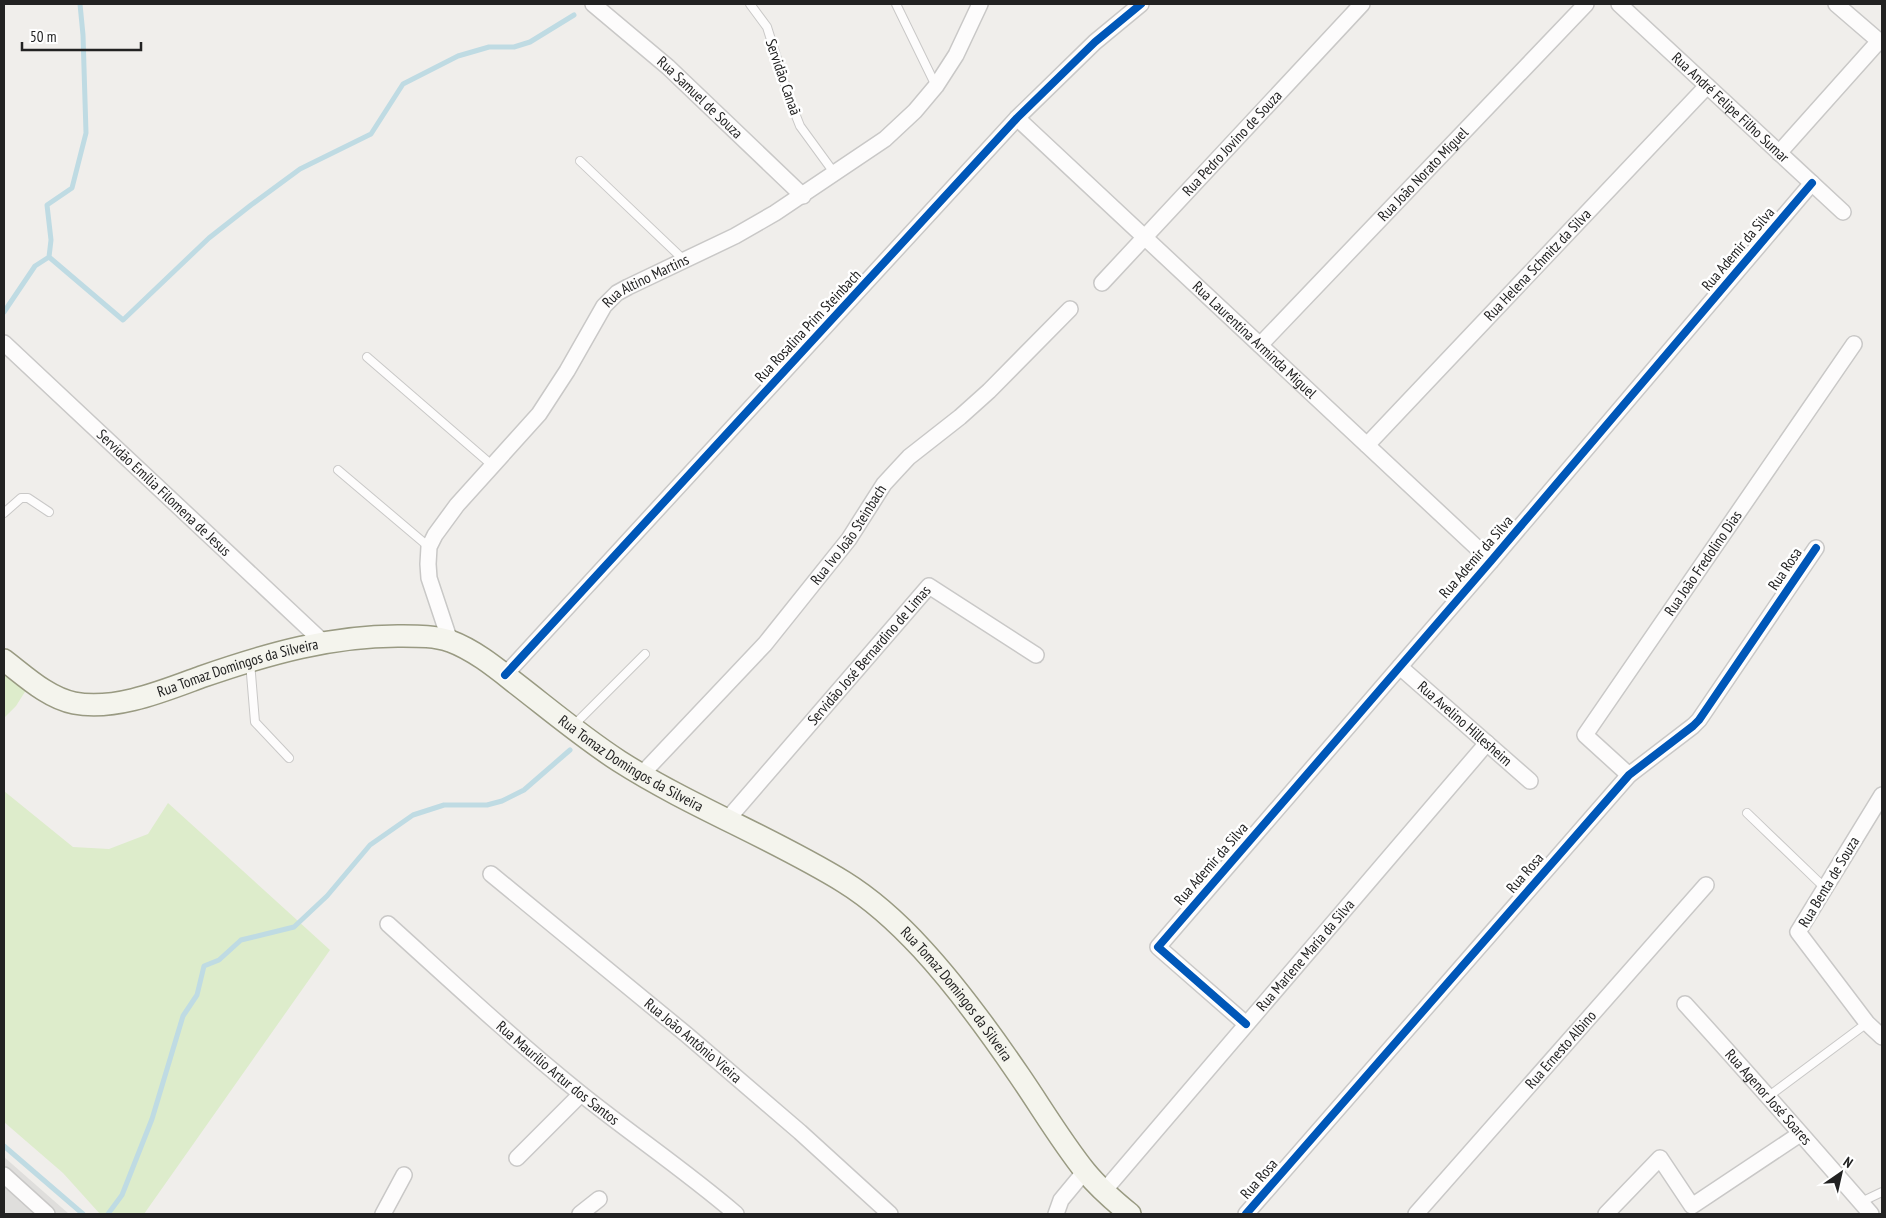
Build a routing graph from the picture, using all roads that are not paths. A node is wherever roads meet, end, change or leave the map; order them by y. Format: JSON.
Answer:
{"nodes":[{"id":1,"x":593,"y":4,"type":"edge"},
{"id":2,"x":750,"y":4,"type":"edge"},
{"id":3,"x":896,"y":4,"type":"edge"},
{"id":4,"x":980,"y":4,"type":"edge"},
{"id":5,"x":1141,"y":4,"type":"edge"},
{"id":6,"x":1362,"y":4,"type":"edge"},
{"id":7,"x":1586,"y":4,"type":"edge"},
{"id":8,"x":1619,"y":4,"type":"edge"},
{"id":9,"x":1836,"y":4,"type":"edge"},
{"id":10,"x":936,"y":86,"type":"junction"},
{"id":11,"x":1707,"y":86,"type":"junction"},
{"id":12,"x":1017,"y":118,"type":"junction"},
{"id":13,"x":1780,"y":153,"type":"junction"},
{"id":14,"x":580,"y":161,"type":"dead end"},
{"id":15,"x":835,"y":174,"type":"junction"},
{"id":16,"x":1812,"y":183,"type":"junction"},
{"id":17,"x":803,"y":196,"type":"junction"},
{"id":18,"x":1843,"y":212,"type":"dead end"},
{"id":19,"x":1144,"y":237,"type":"junction"},
{"id":20,"x":685,"y":261,"type":"junction"},
{"id":21,"x":1102,"y":283,"type":"dead end"},
{"id":22,"x":1070,"y":309,"type":"dead end"},
{"id":23,"x":4,"y":343,"type":"edge"},
{"id":24,"x":1854,"y":344,"type":"dead end"},
{"id":25,"x":1260,"y":345,"type":"junction"},
{"id":26,"x":367,"y":357,"type":"dead end"},
{"id":27,"x":1367,"y":445,"type":"junction"},
{"id":28,"x":493,"y":466,"type":"junction"},
{"id":29,"x":338,"y":470,"type":"dead end"},
{"id":30,"x":49,"y":512,"type":"dead end"},
{"id":31,"x":4,"y":513,"type":"edge"},
{"id":32,"x":429,"y":547,"type":"junction"},
{"id":33,"x":1816,"y":548,"type":"dead end"},
{"id":34,"x":1491,"y":561,"type":"junction"},
{"id":35,"x":450,"y":641,"type":"junction"},
{"id":36,"x":323,"y":642,"type":"junction"},
{"id":37,"x":645,"y":654,"type":"dead end"},
{"id":38,"x":1036,"y":655,"type":"dead end"},
{"id":39,"x":4,"y":660,"type":"edge"},
{"id":40,"x":249,"y":660,"type":"junction"},
{"id":41,"x":1400,"y":667,"type":"junction"},
{"id":42,"x":505,"y":675,"type":"junction"},
{"id":43,"x":572,"y":727,"type":"junction"},
{"id":44,"x":1487,"y":743,"type":"junction"},
{"id":45,"x":290,"y":758,"type":"dead end"},
{"id":46,"x":641,"y":775,"type":"junction"},
{"id":47,"x":1629,"y":775,"type":"junction"},
{"id":48,"x":1530,"y":781,"type":"dead end"},
{"id":49,"x":1882,"y":794,"type":"edge"},
{"id":50,"x":1747,"y":813,"type":"dead end"},
{"id":51,"x":726,"y":821,"type":"junction"},
{"id":52,"x":491,"y":874,"type":"dead end"},
{"id":53,"x":1706,"y":886,"type":"dead end"},
{"id":54,"x":1825,"y":888,"type":"junction"},
{"id":55,"x":388,"y":924,"type":"dead end"},
{"id":56,"x":1685,"y":1004,"type":"dead end"},
{"id":57,"x":1867,"y":1023,"type":"junction"},
{"id":58,"x":1246,"y":1024,"type":"junction"},
{"id":59,"x":1882,"y":1037,"type":"edge"},
{"id":60,"x":581,"y":1094,"type":"junction"},
{"id":61,"x":1769,"y":1096,"type":"junction"},
{"id":62,"x":1800,"y":1134,"type":"junction"},
{"id":63,"x":517,"y":1158,"type":"dead end"},
{"id":64,"x":1085,"y":1171,"type":"junction"},
{"id":65,"x":4,"y":1175,"type":"edge"},
{"id":66,"x":404,"y":1175,"type":"dead end"},
{"id":67,"x":1104,"y":1191,"type":"junction"},
{"id":68,"x":1882,"y":1192,"type":"edge"},
{"id":69,"x":599,"y":1199,"type":"dead end"},
{"id":70,"x":1860,"y":1202,"type":"junction"},
{"id":71,"x":1695,"y":1210,"type":"edge"},
{"id":72,"x":47,"y":1214,"type":"edge"},
{"id":73,"x":383,"y":1214,"type":"edge"},
{"id":74,"x":580,"y":1214,"type":"edge"},
{"id":75,"x":736,"y":1214,"type":"edge"},
{"id":76,"x":890,"y":1214,"type":"edge"},
{"id":77,"x":1056,"y":1214,"type":"edge"},
{"id":78,"x":1130,"y":1214,"type":"edge"},
{"id":79,"x":1246,"y":1214,"type":"edge"},
{"id":80,"x":1416,"y":1214,"type":"edge"},
{"id":81,"x":1606,"y":1214,"type":"edge"},
{"id":82,"x":1871,"y":1214,"type":"edge"}],
"edges":[{"from":1,"to":17,"type":"street","name":"Rua Samuel de Souza"},
{"from":2,"to":15,"type":"lane","name":"Servidão Canaã"},
{"from":3,"to":10,"type":"lane"},
{"from":4,"to":10,"type":"street","name":"Rua Altino Martins"},
{"from":5,"to":12,"type":"street","name":"Rua Rosalina Prim Steinbach"},
{"from":6,"to":19,"type":"street","name":"Rua Pedro Jovino de Souza"},
{"from":7,"to":25,"type":"street","name":"Rua João Norato Miguel"},
{"from":8,"to":11,"type":"street","name":"Rua André Felipe Filho Sumar"},
{"from":9,"to":13,"type":"street"},
{"from":10,"to":15,"type":"street","name":"Rua Altino Martins"},
{"from":11,"to":13,"type":"street","name":"Rua André Felipe Filho Sumar"},
{"from":11,"to":27,"type":"street","name":"Rua Helena Schmitz da Silva"},
{"from":12,"to":19,"type":"street","name":"Rua Laurentina Arminda Miguel"},
{"from":12,"to":42,"type":"street","name":"Rua Rosalina Prim Steinbach"},
{"from":13,"to":16,"type":"street","name":"Rua André Felipe Filho Sumar"},
{"from":14,"to":20,"type":"lane"},
{"from":15,"to":17,"type":"street","name":"Rua Altino Martins"},
{"from":16,"to":18,"type":"street","name":"Rua André Felipe Filho Sumar"},
{"from":16,"to":34,"type":"street","name":"Rua Ademir da Silva"},
{"from":17,"to":20,"type":"street","name":"Rua Altino Martins"},
{"from":19,"to":21,"type":"street","name":"Rua Pedro Jovino de Souza"},
{"from":19,"to":25,"type":"street","name":"Rua Laurentina Arminda Miguel"},
{"from":20,"to":28,"type":"street","name":"Rua Altino Martins"},
{"from":22,"to":46,"type":"street","name":"Rua Ivo João Steinbach"},
{"from":23,"to":36,"type":"street","name":"Servidão Emília Filomena de Jesus"},
{"from":24,"to":47,"type":"street","name":"Rua João Fredolino Dias"},
{"from":25,"to":27,"type":"street","name":"Rua Laurentina Arminda Miguel"},
{"from":26,"to":28,"type":"lane"},
{"from":27,"to":34,"type":"street","name":"Rua Laurentina Arminda Miguel"},
{"from":28,"to":32,"type":"street","name":"Rua Altino Martins"},
{"from":29,"to":32,"type":"lane"},
{"from":30,"to":31,"type":"lane"},
{"from":32,"to":35,"type":"street","name":"Rua Altino Martins"},
{"from":33,"to":47,"type":"street","name":"Rua Rosa"},
{"from":34,"to":41,"type":"street","name":"Rua Ademir da Silva"},
{"from":35,"to":36,"type":"main road","name":"Rua Tomaz Domingos da Silveira"},
{"from":35,"to":42,"type":"main road","name":"Rua Tomaz Domingos da Silveira"},
{"from":36,"to":40,"type":"main road","name":"Rua Tomaz Domingos da Silveira"},
{"from":37,"to":43,"type":"lane"},
{"from":38,"to":51,"type":"street","name":"Servidão José Bernardino de Limas"},
{"from":39,"to":40,"type":"main road","name":"Rua Tomaz Domingos da Silveira"},
{"from":40,"to":45,"type":"lane"},
{"from":41,"to":44,"type":"street","name":"Rua Avelino Hillesheim"},
{"from":41,"to":58,"type":"street","name":"Rua Ademir da Silva"},
{"from":42,"to":43,"type":"main road","name":"Rua Tomaz Domingos da Silveira"},
{"from":43,"to":46,"type":"main road","name":"Rua Tomaz Domingos da Silveira"},
{"from":44,"to":48,"type":"street","name":"Rua Avelino Hillesheim"},
{"from":44,"to":58,"type":"street","name":"Rua Marlene Maria da Silva"},
{"from":46,"to":51,"type":"main road","name":"Rua Tomaz Domingos da Silveira"},
{"from":47,"to":79,"type":"street","name":"Rua Rosa"},
{"from":49,"to":54,"type":"street","name":"Rua Benta de Souza"},
{"from":50,"to":54,"type":"lane"},
{"from":51,"to":64,"type":"main road","name":"Rua Tomaz Domingos da Silveira"},
{"from":52,"to":76,"type":"street","name":"Rua João Antônio Vieira"},
{"from":53,"to":80,"type":"street","name":"Rua Ernesto Albino"},
{"from":54,"to":57,"type":"street","name":"Rua Benta de Souza"},
{"from":55,"to":60,"type":"street","name":"Rua Maurílio Artur dos Santos"},
{"from":56,"to":61,"type":"street","name":"Rua Agenor José Soares"},
{"from":57,"to":59,"type":"street","name":"Rua Benta de Souza"},
{"from":57,"to":61,"type":"lane"},
{"from":58,"to":67,"type":"street","name":"Rua Marlene Maria da Silva"},
{"from":60,"to":63,"type":"street"},
{"from":60,"to":75,"type":"street","name":"Rua Maurílio Artur dos Santos"},
{"from":61,"to":62,"type":"street","name":"Rua Agenor José Soares"},
{"from":62,"to":70,"type":"street","name":"Rua Agenor José Soares"},
{"from":62,"to":71,"type":"street"},
{"from":64,"to":67,"type":"main road","name":"Rua Tomaz Domingos da Silveira"},
{"from":64,"to":77,"type":"street"},
{"from":65,"to":72,"type":"street"},
{"from":66,"to":73,"type":"street"},
{"from":67,"to":78,"type":"main road","name":"Rua Tomaz Domingos da Silveira"},
{"from":68,"to":70,"type":"lane"},
{"from":69,"to":74,"type":"street"},
{"from":70,"to":82,"type":"street","name":"Rua Agenor José Soares"},
{"from":71,"to":81,"type":"street"}]}
